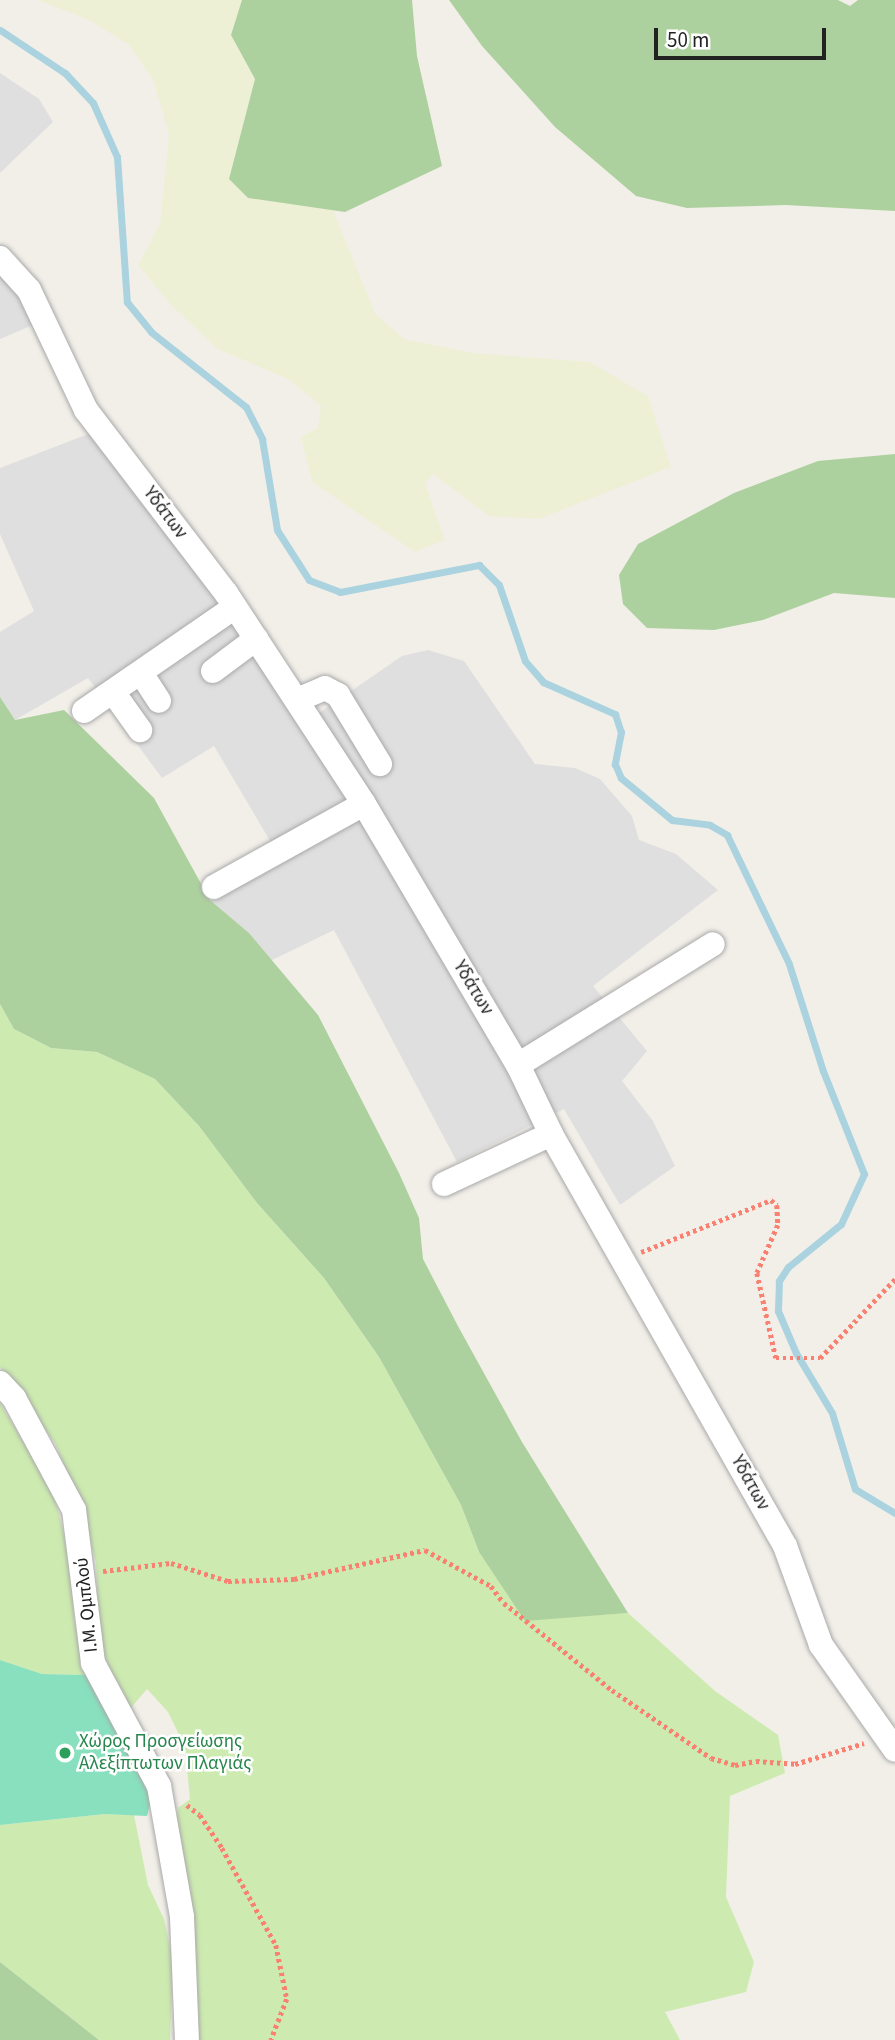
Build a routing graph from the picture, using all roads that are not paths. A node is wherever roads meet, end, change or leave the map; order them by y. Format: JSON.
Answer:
{"nodes":[{"id":1,"x":0,"y":258,"type":"edge"},
{"id":2,"x":230,"y":600,"type":"junction"},
{"id":3,"x":166,"y":635,"type":"dead end"},
{"id":4,"x":256,"y":639,"type":"junction"},
{"id":5,"x":213,"y":671,"type":"dead end"},
{"id":6,"x":141,"y":673,"type":"junction"},
{"id":7,"x":113,"y":692,"type":"junction"},
{"id":8,"x":297,"y":699,"type":"junction"},
{"id":9,"x":159,"y":701,"type":"dead end"},
{"id":10,"x":84,"y":711,"type":"dead end"},
{"id":11,"x":140,"y":730,"type":"dead end"},
{"id":12,"x":380,"y":764,"type":"dead end"},
{"id":13,"x":364,"y":804,"type":"junction"},
{"id":14,"x":214,"y":887,"type":"dead end"},
{"id":15,"x":713,"y":944,"type":"dead end"},
{"id":16,"x":519,"y":1065,"type":"junction"},
{"id":17,"x":551,"y":1134,"type":"junction"},
{"id":18,"x":444,"y":1184,"type":"dead end"},
{"id":19,"x":0,"y":1383,"type":"edge"},
{"id":20,"x":889,"y":1743,"type":"edge"},
{"id":21,"x":187,"y":2040,"type":"edge"}],
"edges":[{"from":1,"to":2,"type":"street","name":"Υδάτων"},
{"from":2,"to":3,"type":"street"},
{"from":2,"to":4,"type":"street","name":"Υδάτων"},
{"from":2,"to":6,"type":"street"},
{"from":4,"to":5,"type":"street"},
{"from":4,"to":8,"type":"street","name":"Υδάτων"},
{"from":6,"to":7,"type":"street"},
{"from":6,"to":9,"type":"street"},
{"from":7,"to":10,"type":"street"},
{"from":7,"to":11,"type":"street"},
{"from":8,"to":12,"type":"street"},
{"from":8,"to":13,"type":"street","name":"Υδάτων"},
{"from":13,"to":14,"type":"street"},
{"from":13,"to":16,"type":"street","name":"Υδάτων"},
{"from":15,"to":16,"type":"street"},
{"from":16,"to":17,"type":"street","name":"Υδάτων"},
{"from":17,"to":18,"type":"street"},
{"from":17,"to":20,"type":"street","name":"Υδάτων"},
{"from":19,"to":21,"type":"street","name":"Ι.Μ. Ομπλού"}]}
